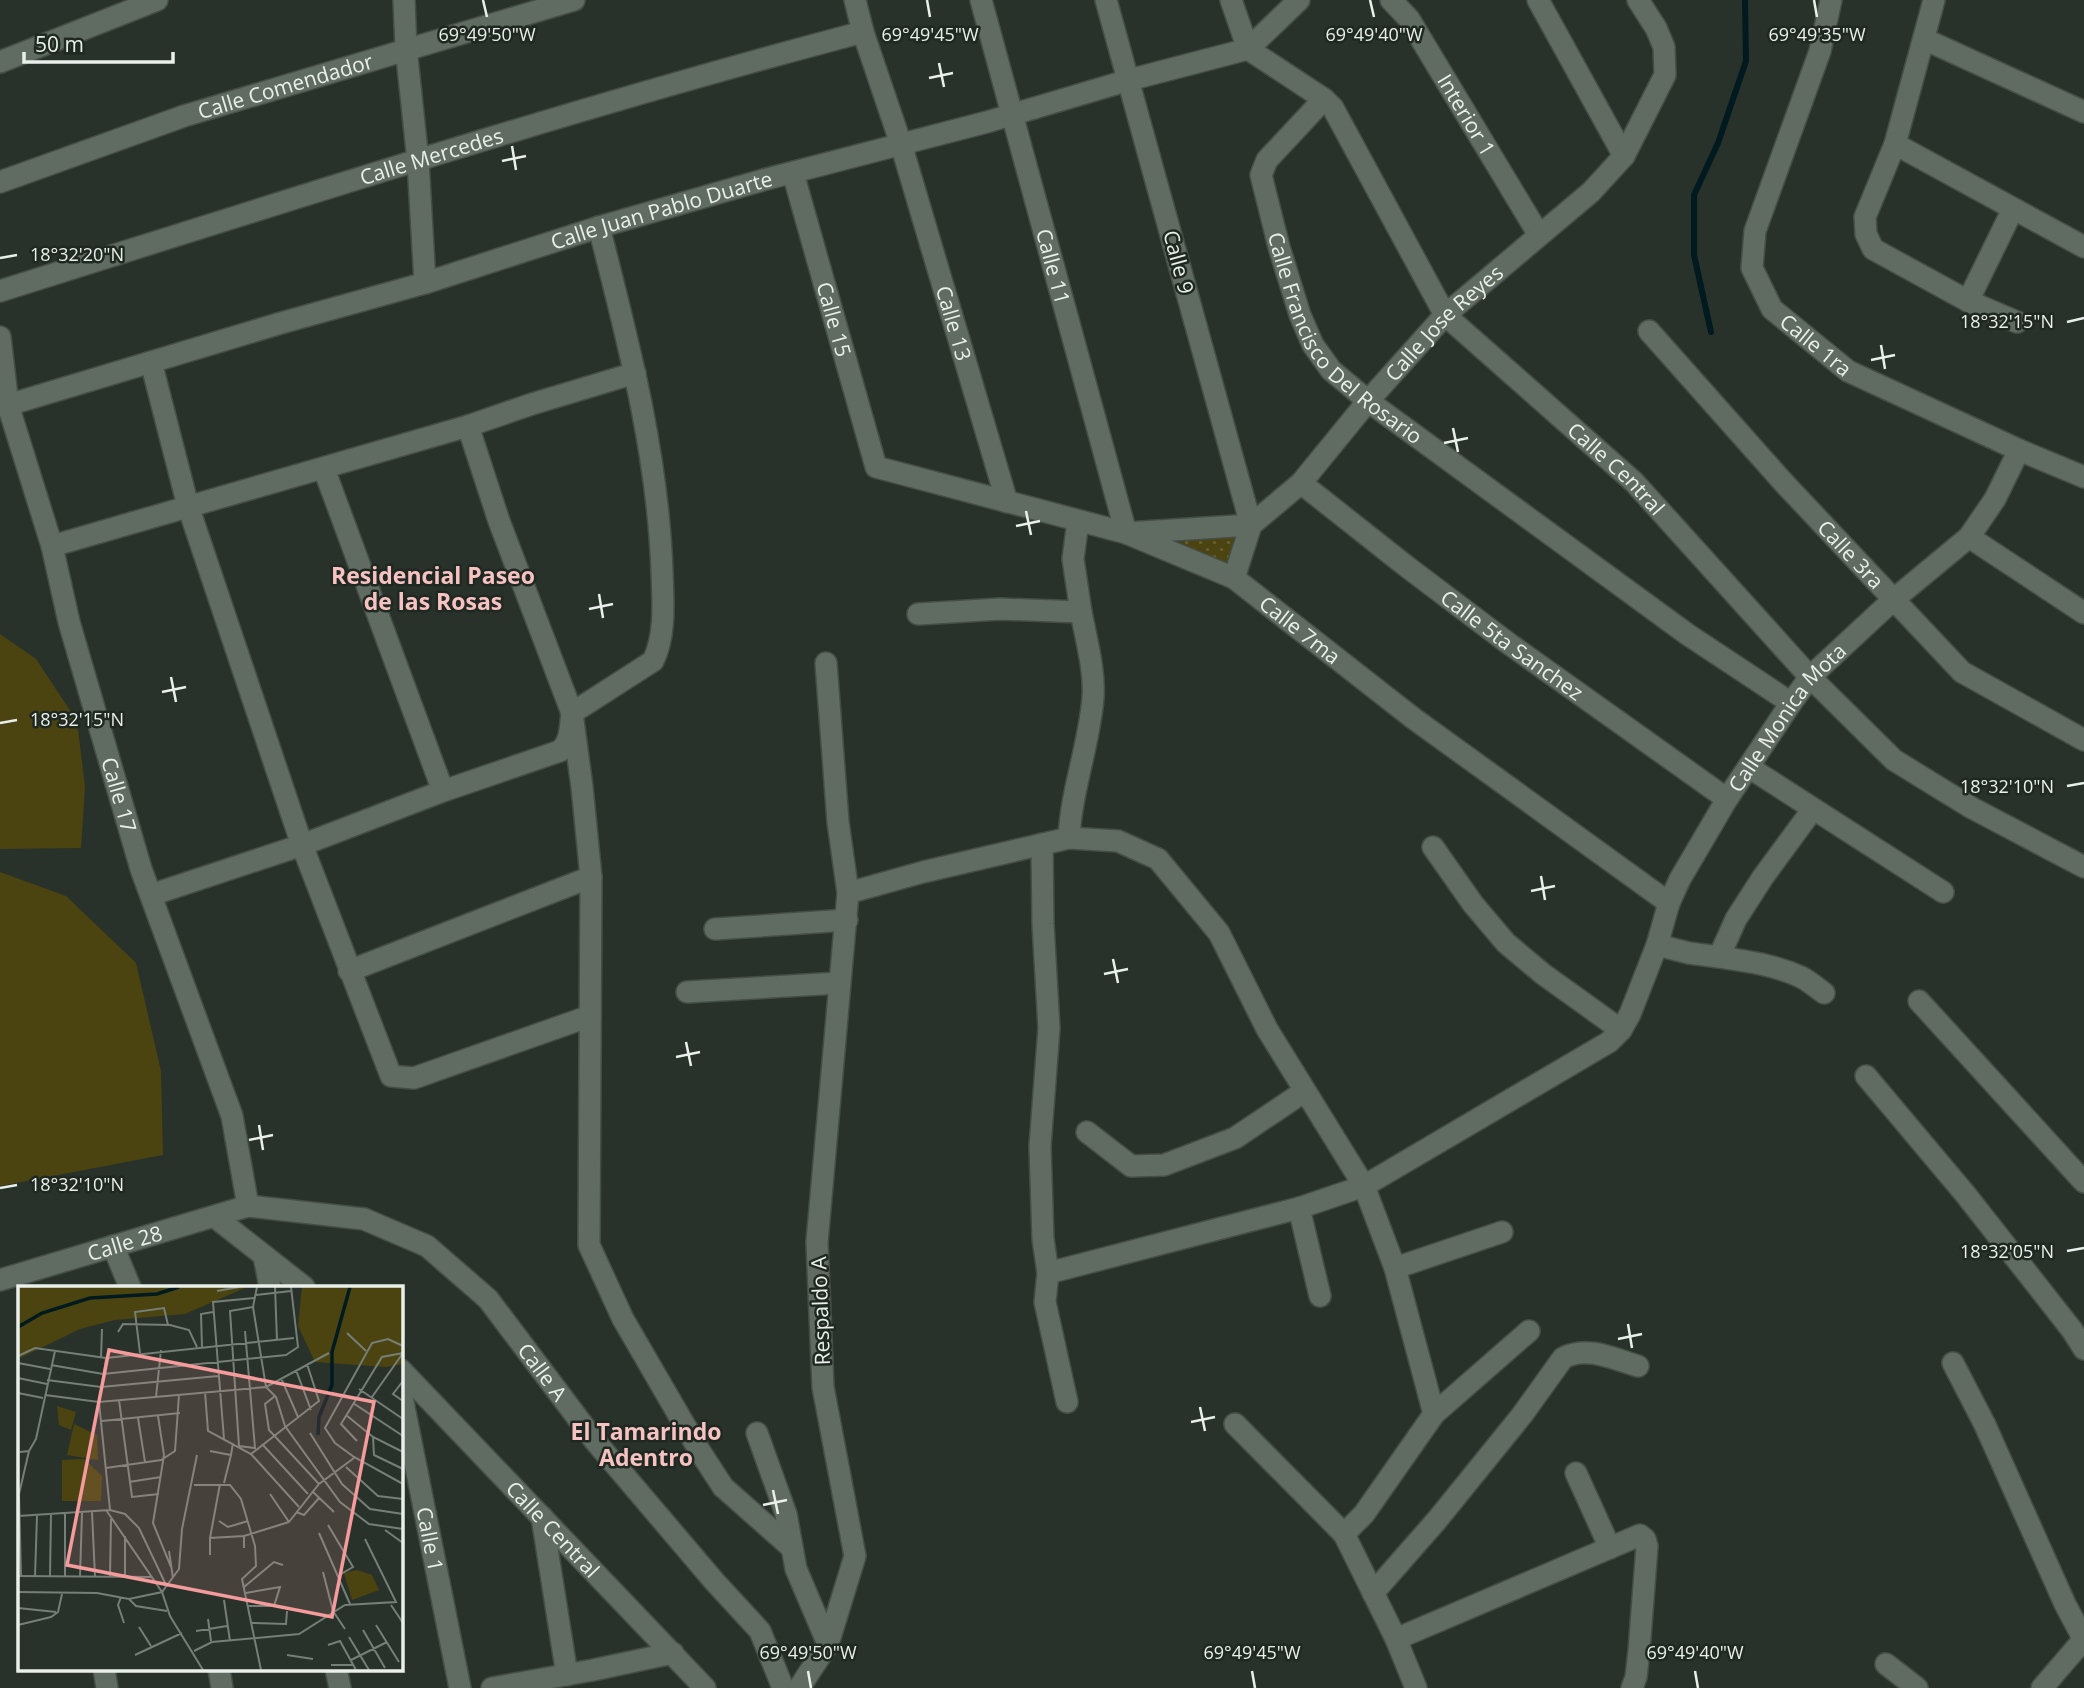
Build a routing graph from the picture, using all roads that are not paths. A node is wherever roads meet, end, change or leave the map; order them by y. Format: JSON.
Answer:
{"nodes":[{"id":1,"x":157,"y":0,"type":"edge"},
{"id":2,"x":404,"y":0,"type":"edge"},
{"id":3,"x":574,"y":0,"type":"edge"},
{"id":4,"x":855,"y":0,"type":"edge"},
{"id":5,"x":981,"y":0,"type":"edge"},
{"id":6,"x":1106,"y":0,"type":"edge"},
{"id":7,"x":1231,"y":0,"type":"edge"},
{"id":8,"x":1299,"y":0,"type":"edge"},
{"id":9,"x":1391,"y":0,"type":"edge"},
{"id":10,"x":1538,"y":0,"type":"edge"},
{"id":11,"x":1638,"y":0,"type":"edge"},
{"id":12,"x":1831,"y":0,"type":"edge"},
{"id":13,"x":1929,"y":3,"type":"edge"},
{"id":14,"x":863,"y":32,"type":"junction"},
{"id":15,"x":1924,"y":38,"type":"junction"},
{"id":16,"x":406,"y":48,"type":"junction"},
{"id":17,"x":1248,"y":49,"type":"junction"},
{"id":18,"x":0,"y":62,"type":"edge"},
{"id":19,"x":1129,"y":80,"type":"junction"},
{"id":20,"x":1325,"y":99,"type":"junction"},
{"id":21,"x":2084,"y":112,"type":"edge"},
{"id":22,"x":1014,"y":115,"type":"junction"},
{"id":23,"x":901,"y":144,"type":"junction"},
{"id":24,"x":1895,"y":144,"type":"junction"},
{"id":25,"x":1624,"y":156,"type":"junction"},
{"id":26,"x":418,"y":161,"type":"junction"},
{"id":27,"x":793,"y":173,"type":"junction"},
{"id":28,"x":0,"y":182,"type":"edge"},
{"id":29,"x":2013,"y":209,"type":"junction"},
{"id":30,"x":599,"y":227,"type":"junction"},
{"id":31,"x":1539,"y":235,"type":"junction"},
{"id":32,"x":2084,"y":247,"type":"edge"},
{"id":33,"x":425,"y":284,"type":"junction"},
{"id":34,"x":0,"y":291,"type":"edge"},
{"id":35,"x":1968,"y":302,"type":"junction"},
{"id":36,"x":1445,"y":316,"type":"junction"},
{"id":37,"x":2017,"y":323,"type":"dead end"},
{"id":38,"x":1649,"y":331,"type":"dead end"},
{"id":39,"x":0,"y":337,"type":"edge"},
{"id":40,"x":151,"y":362,"type":"junction"},
{"id":41,"x":635,"y":373,"type":"junction"},
{"id":42,"x":1368,"y":401,"type":"junction"},
{"id":43,"x":4,"y":405,"type":"edge"},
{"id":44,"x":468,"y":426,"type":"junction"},
{"id":45,"x":2019,"y":450,"type":"junction"},
{"id":46,"x":876,"y":467,"type":"joint"},
{"id":47,"x":324,"y":468,"type":"junction"},
{"id":48,"x":2084,"y":477,"type":"edge"},
{"id":49,"x":1301,"y":483,"type":"junction"},
{"id":50,"x":1007,"y":502,"type":"junction"},
{"id":51,"x":188,"y":506,"type":"junction"},
{"id":52,"x":1078,"y":520,"type":"junction"},
{"id":53,"x":1251,"y":525,"type":"junction"},
{"id":54,"x":1126,"y":533,"type":"junction"},
{"id":55,"x":1969,"y":537,"type":"junction"},
{"id":56,"x":52,"y":546,"type":"junction"},
{"id":57,"x":1234,"y":578,"type":"junction"},
{"id":58,"x":1893,"y":600,"type":"junction"},
{"id":59,"x":1081,"y":612,"type":"junction"},
{"id":60,"x":2084,"y":613,"type":"edge"},
{"id":61,"x":918,"y":614,"type":"dead end"},
{"id":62,"x":826,"y":663,"type":"dead end"},
{"id":63,"x":1810,"y":677,"type":"junction"},
{"id":64,"x":1791,"y":703,"type":"junction"},
{"id":65,"x":572,"y":713,"type":"junction"},
{"id":66,"x":2084,"y":740,"type":"edge"},
{"id":67,"x":1750,"y":768,"type":"junction"},
{"id":68,"x":443,"y":791,"type":"junction"},
{"id":69,"x":1727,"y":799,"type":"junction"},
{"id":70,"x":1813,"y":809,"type":"junction"},
{"id":71,"x":1069,"y":838,"type":"junction"},
{"id":72,"x":1042,"y":844,"type":"junction"},
{"id":73,"x":302,"y":845,"type":"junction"},
{"id":74,"x":1433,"y":847,"type":"dead end"},
{"id":75,"x":2084,"y":867,"type":"edge"},
{"id":76,"x":591,"y":877,"type":"junction"},
{"id":77,"x":1943,"y":892,"type":"dead end"},
{"id":78,"x":848,"y":893,"type":"junction"},
{"id":79,"x":151,"y":895,"type":"junction"},
{"id":80,"x":1669,"y":903,"type":"junction"},
{"id":81,"x":847,"y":920,"type":"junction"},
{"id":82,"x":715,"y":929,"type":"dead end"},
{"id":83,"x":1657,"y":945,"type":"junction"},
{"id":84,"x":1719,"y":957,"type":"junction"},
{"id":85,"x":349,"y":971,"type":"junction"},
{"id":86,"x":839,"y":983,"type":"junction"},
{"id":87,"x":687,"y":992,"type":"dead end"},
{"id":88,"x":1824,"y":993,"type":"dead end"},
{"id":89,"x":1919,"y":1001,"type":"dead end"},
{"id":90,"x":590,"y":1016,"type":"junction"},
{"id":91,"x":1621,"y":1030,"type":"junction"},
{"id":92,"x":1866,"y":1076,"type":"dead end"},
{"id":93,"x":1305,"y":1091,"type":"junction"},
{"id":94,"x":1087,"y":1132,"type":"dead end"},
{"id":95,"x":2084,"y":1182,"type":"edge"},
{"id":96,"x":1364,"y":1186,"type":"junction"},
{"id":97,"x":248,"y":1206,"type":"junction"},
{"id":98,"x":1299,"y":1208,"type":"junction"},
{"id":99,"x":215,"y":1217,"type":"junction"},
{"id":100,"x":1502,"y":1232,"type":"dead end"},
{"id":101,"x":113,"y":1246,"type":"junction"},
{"id":102,"x":264,"y":1256,"type":"junction"},
{"id":103,"x":1395,"y":1268,"type":"junction"},
{"id":104,"x":1048,"y":1273,"type":"junction"},
{"id":105,"x":41,"y":1278,"type":"edge"},
{"id":106,"x":0,"y":1280,"type":"edge"},
{"id":107,"x":130,"y":1286,"type":"edge"},
{"id":108,"x":270,"y":1286,"type":"edge"},
{"id":109,"x":303,"y":1286,"type":"edge"},
{"id":110,"x":1320,"y":1296,"type":"dead end"},
{"id":111,"x":1529,"y":1331,"type":"dead end"},
{"id":112,"x":2084,"y":1349,"type":"edge"},
{"id":113,"x":1953,"y":1363,"type":"dead end"},
{"id":114,"x":1637,"y":1366,"type":"dead end"},
{"id":115,"x":402,"y":1371,"type":"edge"},
{"id":116,"x":402,"y":1397,"type":"edge"},
{"id":117,"x":1067,"y":1402,"type":"dead end"},
{"id":118,"x":1434,"y":1414,"type":"junction"},
{"id":119,"x":1235,"y":1424,"type":"dead end"},
{"id":120,"x":757,"y":1433,"type":"dead end"},
{"id":121,"x":1576,"y":1473,"type":"dead end"},
{"id":122,"x":542,"y":1517,"type":"junction"},
{"id":123,"x":1344,"y":1534,"type":"junction"},
{"id":124,"x":792,"y":1548,"type":"junction"},
{"id":125,"x":1610,"y":1548,"type":"junction"},
{"id":126,"x":1373,"y":1593,"type":"junction"},
{"id":127,"x":1396,"y":1639,"type":"junction"},
{"id":128,"x":2084,"y":1640,"type":"edge"},
{"id":129,"x":828,"y":1644,"type":"junction"},
{"id":130,"x":673,"y":1653,"type":"junction"},
{"id":131,"x":1886,"y":1664,"type":"dead end"},
{"id":132,"x":104,"y":1670,"type":"edge"},
{"id":133,"x":219,"y":1670,"type":"edge"},
{"id":134,"x":336,"y":1670,"type":"edge"},
{"id":135,"x":567,"y":1675,"type":"junction"},
{"id":136,"x":107,"y":1688,"type":"edge"},
{"id":137,"x":222,"y":1688,"type":"edge"},
{"id":138,"x":340,"y":1688,"type":"edge"},
{"id":139,"x":460,"y":1688,"type":"edge"},
{"id":140,"x":492,"y":1688,"type":"edge"},
{"id":141,"x":705,"y":1688,"type":"edge"},
{"id":142,"x":783,"y":1688,"type":"edge"},
{"id":143,"x":799,"y":1688,"type":"edge"},
{"id":144,"x":1416,"y":1688,"type":"edge"},
{"id":145,"x":1632,"y":1688,"type":"edge"},
{"id":146,"x":1917,"y":1688,"type":"edge"},
{"id":147,"x":2042,"y":1688,"type":"edge"}],
"edges":[{"from":1,"to":18,"type":"street"},
{"from":2,"to":16,"type":"street"},
{"from":3,"to":16,"type":"street","name":"Calle Comendador"},
{"from":4,"to":14,"type":"street","name":"Calle 13"},
{"from":5,"to":22,"type":"street","name":"Calle 11"},
{"from":6,"to":19,"type":"street","name":"Calle 9"},
{"from":7,"to":17,"type":"street"},
{"from":8,"to":17,"type":"street","name":"Calle Juan Pablo Duarte"},
{"from":9,"to":31,"type":"street","name":"Interior 1"},
{"from":10,"to":25,"type":"street"},
{"from":11,"to":25,"type":"street","name":"Calle Jose Reyes"},
{"from":12,"to":45,"type":"street","name":"Calle 1ra"},
{"from":13,"to":15,"type":"street"},
{"from":14,"to":23,"type":"street","name":"Calle 13"},
{"from":14,"to":26,"type":"street","name":"Calle Mercedes"},
{"from":15,"to":21,"type":"street"},
{"from":15,"to":24,"type":"street"},
{"from":16,"to":26,"type":"street"},
{"from":16,"to":28,"type":"street","name":"Calle Comendador"},
{"from":17,"to":19,"type":"street","name":"Calle Juan Pablo Duarte"},
{"from":17,"to":20,"type":"street","name":"Calle Central"},
{"from":19,"to":22,"type":"street","name":"Calle Juan Pablo Duarte"},
{"from":19,"to":53,"type":"street","name":"Calle 9"},
{"from":20,"to":36,"type":"street","name":"Calle Central"},
{"from":20,"to":42,"type":"street","name":"Calle Francisco Del Rosario"},
{"from":22,"to":23,"type":"street","name":"Calle Juan Pablo Duarte"},
{"from":22,"to":54,"type":"street","name":"Calle 11"},
{"from":23,"to":27,"type":"street","name":"Calle Juan Pablo Duarte"},
{"from":23,"to":50,"type":"street","name":"Calle 13"},
{"from":24,"to":29,"type":"street"},
{"from":24,"to":35,"type":"street"},
{"from":25,"to":31,"type":"street","name":"Calle Jose Reyes"},
{"from":26,"to":33,"type":"street"},
{"from":26,"to":34,"type":"street","name":"Calle Mercedes"},
{"from":27,"to":30,"type":"street","name":"Calle Juan Pablo Duarte"},
{"from":27,"to":46,"type":"street","name":"Calle 15"},
{"from":29,"to":32,"type":"street"},
{"from":29,"to":35,"type":"street"},
{"from":30,"to":33,"type":"street","name":"Calle Juan Pablo Duarte"},
{"from":30,"to":41,"type":"street"},
{"from":31,"to":36,"type":"street","name":"Calle Jose Reyes"},
{"from":33,"to":40,"type":"street","name":"Calle Juan Pablo Duarte"},
{"from":35,"to":37,"type":"street"},
{"from":36,"to":42,"type":"street","name":"Calle Jose Reyes"},
{"from":36,"to":63,"type":"street","name":"Calle Central"},
{"from":38,"to":58,"type":"street","name":"Calle 3ra"},
{"from":39,"to":43,"type":"street","name":"Calle 17"},
{"from":40,"to":43,"type":"street","name":"Calle Juan Pablo Duarte"},
{"from":40,"to":51,"type":"street"},
{"from":41,"to":44,"type":"street"},
{"from":41,"to":65,"type":"street"},
{"from":42,"to":49,"type":"street","name":"Calle Jose Reyes"},
{"from":42,"to":64,"type":"street","name":"Calle Francisco Del Rosario"},
{"from":43,"to":56,"type":"street","name":"Calle 17"},
{"from":44,"to":47,"type":"street"},
{"from":44,"to":65,"type":"street"},
{"from":45,"to":48,"type":"street","name":"Calle 1ra"},
{"from":45,"to":55,"type":"street","name":"Calle Monica Mota"},
{"from":46,"to":50,"type":"street","name":"Calle 7ma"},
{"from":47,"to":51,"type":"street"},
{"from":47,"to":68,"type":"street"},
{"from":49,"to":53,"type":"street","name":"Calle Jose Reyes"},
{"from":49,"to":69,"type":"street","name":"Calle 5ta Sanchez"},
{"from":50,"to":52,"type":"street","name":"Calle 7ma"},
{"from":51,"to":56,"type":"street"},
{"from":51,"to":73,"type":"street"},
{"from":52,"to":54,"type":"street","name":"Calle 7ma"},
{"from":52,"to":59,"type":"street"},
{"from":53,"to":54,"type":"street"},
{"from":53,"to":57,"type":"street"},
{"from":54,"to":57,"type":"street","name":"Calle 7ma"},
{"from":55,"to":58,"type":"street","name":"Calle Monica Mota"},
{"from":55,"to":60,"type":"street"},
{"from":56,"to":79,"type":"street","name":"Calle 17"},
{"from":57,"to":80,"type":"street","name":"Calle 7ma"},
{"from":58,"to":63,"type":"street","name":"Calle Monica Mota"},
{"from":58,"to":66,"type":"street","name":"Calle 3ra"},
{"from":59,"to":61,"type":"street"},
{"from":59,"to":71,"type":"street"},
{"from":62,"to":78,"type":"street","name":"Respaldo A"},
{"from":63,"to":64,"type":"street","name":"Calle Monica Mota"},
{"from":63,"to":75,"type":"street","name":"Calle Central"},
{"from":64,"to":67,"type":"street","name":"Calle Monica Mota"},
{"from":65,"to":68,"type":"street"},
{"from":65,"to":76,"type":"street"},
{"from":67,"to":69,"type":"street","name":"Calle Monica Mota"},
{"from":67,"to":70,"type":"street"},
{"from":68,"to":73,"type":"street"},
{"from":69,"to":80,"type":"street","name":"Calle Monica Mota"},
{"from":70,"to":77,"type":"street"},
{"from":70,"to":84,"type":"street"},
{"from":71,"to":72,"type":"street"},
{"from":71,"to":93,"type":"street"},
{"from":72,"to":78,"type":"street"},
{"from":72,"to":104,"type":"street"},
{"from":73,"to":79,"type":"street"},
{"from":73,"to":85,"type":"street"},
{"from":74,"to":91,"type":"street"},
{"from":76,"to":85,"type":"street"},
{"from":76,"to":90,"type":"street"},
{"from":78,"to":81,"type":"street","name":"Respaldo A"},
{"from":79,"to":97,"type":"street","name":"Calle 17"},
{"from":80,"to":83,"type":"street","name":"Calle Monica Mota"},
{"from":81,"to":82,"type":"street"},
{"from":81,"to":86,"type":"street","name":"Respaldo A"},
{"from":83,"to":84,"type":"street"},
{"from":83,"to":91,"type":"street","name":"Calle Monica Mota"},
{"from":84,"to":88,"type":"street"},
{"from":85,"to":90,"type":"street"},
{"from":86,"to":87,"type":"street"},
{"from":86,"to":129,"type":"street","name":"Respaldo A"},
{"from":89,"to":95,"type":"street"},
{"from":90,"to":124,"type":"street"},
{"from":91,"to":96,"type":"street"},
{"from":92,"to":112,"type":"street"},
{"from":93,"to":94,"type":"street"},
{"from":93,"to":96,"type":"street"},
{"from":96,"to":98,"type":"street"},
{"from":96,"to":103,"type":"street"},
{"from":97,"to":99,"type":"street","name":"Calle 28"},
{"from":97,"to":142,"type":"street","name":"Calle A"},
{"from":98,"to":104,"type":"street"},
{"from":98,"to":110,"type":"street"},
{"from":99,"to":101,"type":"street","name":"Calle 28"},
{"from":99,"to":102,"type":"street"},
{"from":100,"to":103,"type":"street"},
{"from":101,"to":105,"type":"street","name":"Calle 28"},
{"from":101,"to":107,"type":"street"},
{"from":102,"to":108,"type":"street"},
{"from":102,"to":109,"type":"street"},
{"from":103,"to":118,"type":"street"},
{"from":104,"to":117,"type":"street"},
{"from":105,"to":106,"type":"street","name":"Calle 28"},
{"from":111,"to":118,"type":"street"},
{"from":113,"to":128,"type":"street"},
{"from":114,"to":126,"type":"street"},
{"from":115,"to":122,"type":"street","name":"Calle Central"},
{"from":116,"to":139,"type":"street","name":"Calle 1"},
{"from":118,"to":123,"type":"street"},
{"from":119,"to":123,"type":"street"},
{"from":120,"to":124,"type":"street"},
{"from":121,"to":125,"type":"street"},
{"from":122,"to":130,"type":"street","name":"Calle Central"},
{"from":122,"to":135,"type":"street"},
{"from":123,"to":126,"type":"street"},
{"from":124,"to":129,"type":"street"},
{"from":125,"to":127,"type":"street"},
{"from":125,"to":145,"type":"street"},
{"from":126,"to":127,"type":"street"},
{"from":127,"to":144,"type":"street"},
{"from":128,"to":147,"type":"street"},
{"from":129,"to":143,"type":"street","name":"Respaldo A"},
{"from":130,"to":135,"type":"street"},
{"from":130,"to":141,"type":"street","name":"Calle Central"},
{"from":131,"to":146,"type":"street"},
{"from":132,"to":136,"type":"street"},
{"from":133,"to":137,"type":"street"},
{"from":134,"to":138,"type":"street"},
{"from":135,"to":140,"type":"street"}]}
